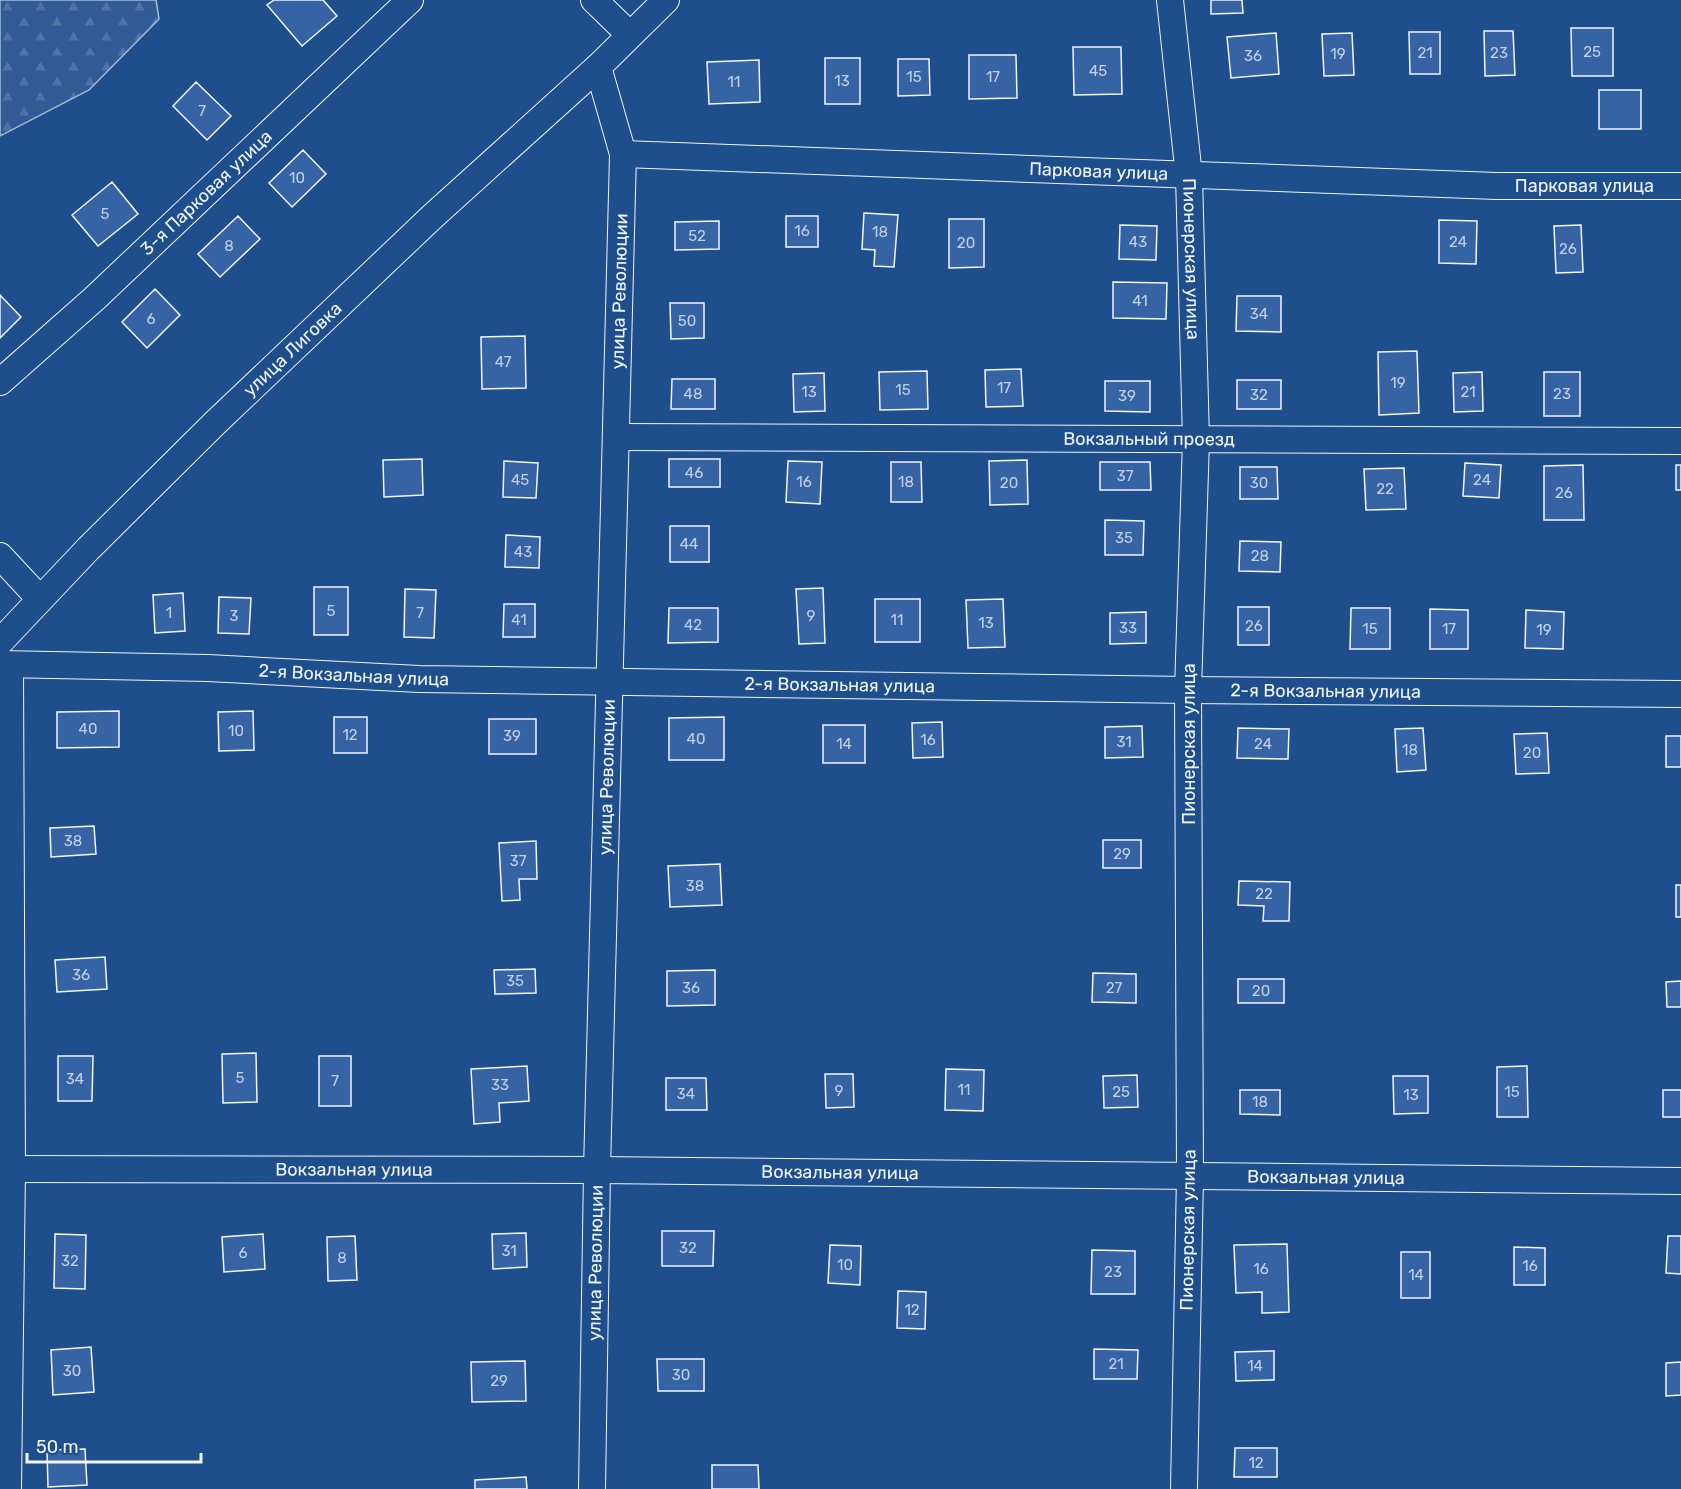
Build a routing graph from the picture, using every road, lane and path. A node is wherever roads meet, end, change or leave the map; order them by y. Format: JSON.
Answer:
{"nodes":[{"id":1,"x":410,"y":0,"type":"edge"},
{"id":2,"x":594,"y":0,"type":"edge"},
{"id":3,"x":666,"y":0,"type":"edge"},
{"id":4,"x":1170,"y":0,"type":"edge"},
{"id":5,"x":629,"y":34,"type":"junction"},
{"id":6,"x":598,"y":67,"type":"junction"},
{"id":7,"x":622,"y":154,"type":"junction"},
{"id":8,"x":1189,"y":176,"type":"junction"},
{"id":9,"x":1681,"y":186,"type":"edge"},
{"id":10,"x":0,"y":382,"type":"edge"},
{"id":11,"x":617,"y":437,"type":"junction"},
{"id":12,"x":1196,"y":440,"type":"junction"},
{"id":13,"x":1681,"y":441,"type":"edge"},
{"id":14,"x":0,"y":556,"type":"edge"},
{"id":15,"x":40,"y":599,"type":"junction"},
{"id":16,"x":3,"y":657,"type":"edge"},
{"id":17,"x":609,"y":681,"type":"junction"},
{"id":18,"x":1188,"y":690,"type":"junction"},
{"id":19,"x":1681,"y":694,"type":"edge"},
{"id":20,"x":6,"y":1169,"type":"edge"},
{"id":21,"x":597,"y":1170,"type":"junction"},
{"id":22,"x":1190,"y":1175,"type":"junction"},
{"id":23,"x":1681,"y":1180,"type":"edge"},
{"id":24,"x":8,"y":1489,"type":"edge"},
{"id":25,"x":592,"y":1489,"type":"edge"},
{"id":26,"x":1184,"y":1489,"type":"edge"}],
"edges":[{"from":1,"to":10,"type":"street","name":"3-я Парковая улица"},
{"from":2,"to":5,"type":"street"},
{"from":3,"to":5,"type":"street","name":"улица Лиговка"},
{"from":4,"to":8,"type":"street","name":"Пионерская улица"},
{"from":5,"to":6,"type":"street","name":"улица Лиговка"},
{"from":6,"to":7,"type":"street","name":"улица Революции"},
{"from":6,"to":15,"type":"street","name":"улица Лиговка"},
{"from":7,"to":8,"type":"street","name":"Парковая улица"},
{"from":7,"to":11,"type":"street","name":"улица Революции"},
{"from":8,"to":9,"type":"street","name":"Парковая улица"},
{"from":8,"to":12,"type":"street","name":"Пионерская улица"},
{"from":11,"to":12,"type":"street","name":"Вокзальный проезд"},
{"from":11,"to":17,"type":"street","name":"улица Революции"},
{"from":12,"to":13,"type":"street","name":"Вокзальный проезд"},
{"from":12,"to":18,"type":"street","name":"Пионерская улица"},
{"from":14,"to":15,"type":"street"},
{"from":15,"to":16,"type":"street","name":"улица Лиговка"},
{"from":16,"to":17,"type":"street","name":"2-я Вокзальная улица"},
{"from":16,"to":20,"type":"street"},
{"from":17,"to":18,"type":"street","name":"2-я Вокзальная улица"},
{"from":17,"to":21,"type":"street","name":"улица Революции"},
{"from":18,"to":19,"type":"street","name":"2-я Вокзальная улица"},
{"from":18,"to":22,"type":"street","name":"Пионерская улица"},
{"from":20,"to":21,"type":"street","name":"Вокзальная улица"},
{"from":20,"to":24,"type":"street"},
{"from":21,"to":22,"type":"street","name":"Вокзальная улица"},
{"from":21,"to":25,"type":"street","name":"улица Революции"},
{"from":22,"to":23,"type":"street","name":"Вокзальная улица"},
{"from":22,"to":26,"type":"street","name":"Пионерская улица"}]}
